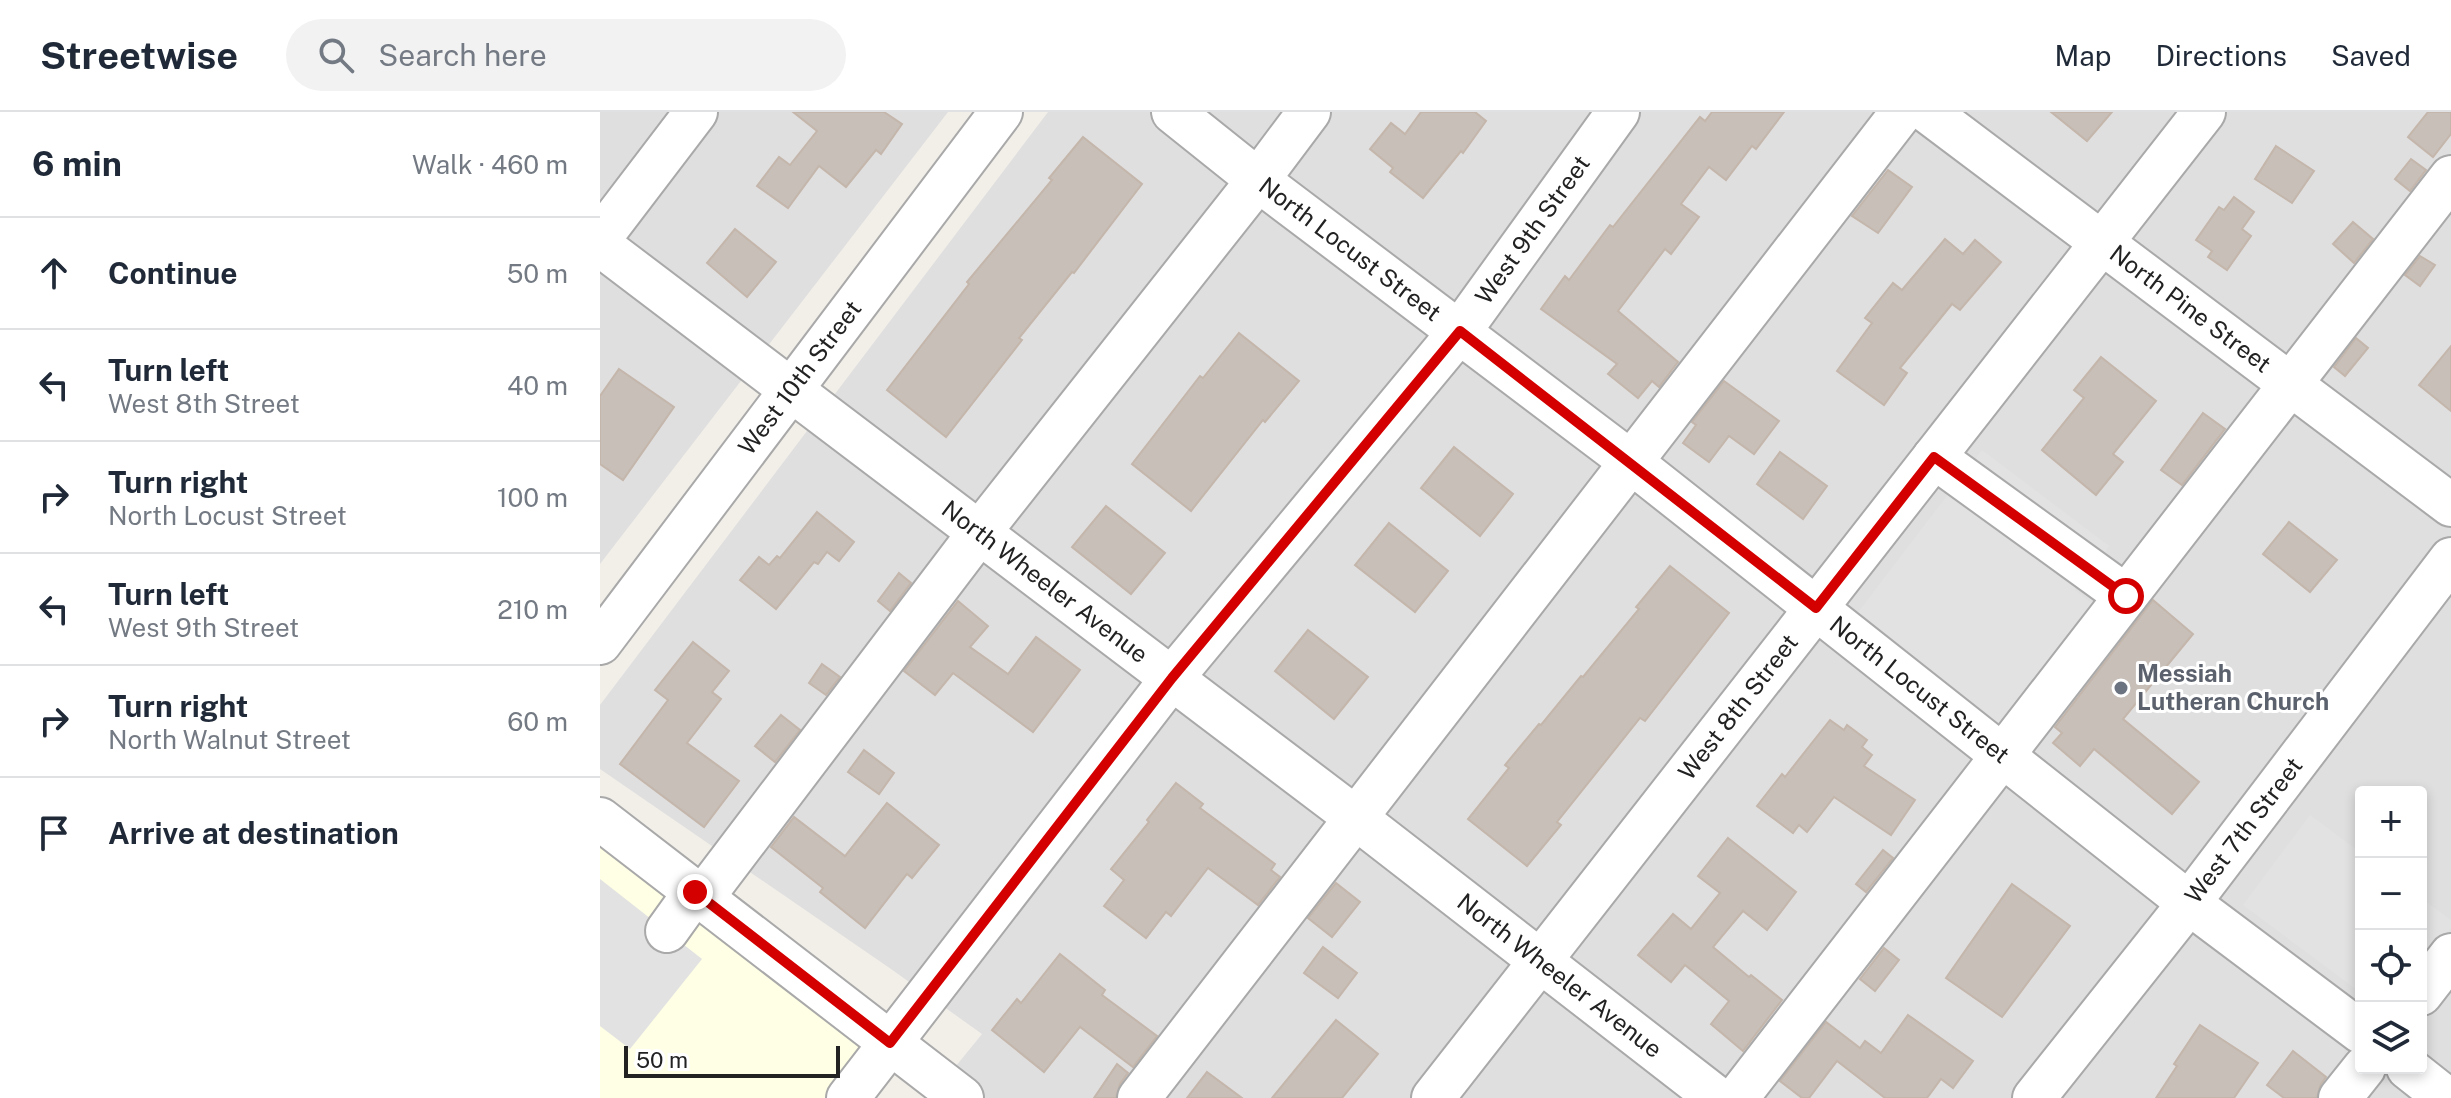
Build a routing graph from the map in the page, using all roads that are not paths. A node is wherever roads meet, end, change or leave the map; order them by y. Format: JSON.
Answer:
{"nodes":[{"id":1,"x":696,"y":112,"type":"edge"},
{"id":2,"x":1001,"y":112,"type":"edge"},
{"id":3,"x":1173,"y":112,"type":"edge"},
{"id":4,"x":1309,"y":112,"type":"edge"},
{"id":5,"x":1618,"y":112,"type":"edge"},
{"id":6,"x":1902,"y":112,"type":"edge"},
{"id":7,"x":1928,"y":112,"type":"edge"},
{"id":8,"x":2204,"y":112,"type":"edge"},
{"id":9,"x":2451,"y":177,"type":"edge"},
{"id":10,"x":1258,"y":180,"type":"junction"},
{"id":11,"x":600,"y":238,"type":"edge"},
{"id":12,"x":2102,"y":242,"type":"junction"},
{"id":13,"x":600,"y":245,"type":"edge"},
{"id":14,"x":1460,"y":331,"type":"junction"},
{"id":15,"x":2291,"y":384,"type":"junction"},
{"id":16,"x":791,"y":390,"type":"junction"},
{"id":17,"x":1934,"y":457,"type":"junction"},
{"id":18,"x":1631,"y":462,"type":"junction"},
{"id":19,"x":2451,"y":505,"type":"edge"},
{"id":20,"x":979,"y":533,"type":"junction"},
{"id":21,"x":2451,"y":559,"type":"edge"},
{"id":22,"x":2126,"y":596,"type":"junction"},
{"id":23,"x":1816,"y":608,"type":"junction"},
{"id":24,"x":600,"y":643,"type":"edge"},
{"id":25,"x":1172,"y":678,"type":"junction"},
{"id":26,"x":2002,"y":756,"type":"junction"},
{"id":27,"x":1356,"y":818,"type":"junction"},
{"id":28,"x":605,"y":834,"type":"edge"},
{"id":29,"x":699,"y":895,"type":"junction"},
{"id":30,"x":2189,"y":903,"type":"junction"},
{"id":31,"x":667,"y":931,"type":"dead end"},
{"id":32,"x":2451,"y":955,"type":"edge"},
{"id":33,"x":1541,"y":960,"type":"junction"},
{"id":34,"x":2427,"y":986,"type":"edge"},
{"id":35,"x":2355,"y":1028,"type":"edge"},
{"id":36,"x":890,"y":1043,"type":"junction"},
{"id":37,"x":2359,"y":1074,"type":"edge"},
{"id":38,"x":2416,"y":1074,"type":"edge"},
{"id":39,"x":848,"y":1098,"type":"edge"},
{"id":40,"x":962,"y":1098,"type":"edge"},
{"id":41,"x":1139,"y":1098,"type":"edge"},
{"id":42,"x":1433,"y":1098,"type":"edge"},
{"id":43,"x":1717,"y":1098,"type":"edge"},
{"id":44,"x":1737,"y":1098,"type":"edge"},
{"id":45,"x":2034,"y":1098,"type":"edge"},
{"id":46,"x":2340,"y":1098,"type":"edge"},
{"id":47,"x":2446,"y":1098,"type":"edge"}],
"edges":[{"from":1,"to":11,"type":"street"},
{"from":2,"to":16,"type":"street","name":"West 10th Street"},
{"from":3,"to":10,"type":"street","name":"North Locust Street"},
{"from":4,"to":10,"type":"street"},
{"from":5,"to":14,"type":"street","name":"West 9th Street"},
{"from":6,"to":18,"type":"street"},
{"from":7,"to":12,"type":"street","name":"North Pine Street"},
{"from":8,"to":12,"type":"street","name":"West 8th Street"},
{"from":9,"to":15,"type":"street"},
{"from":10,"to":14,"type":"street","name":"North Locust Street"},
{"from":10,"to":20,"type":"street"},
{"from":12,"to":15,"type":"street","name":"North Pine Street"},
{"from":12,"to":17,"type":"street","name":"West 8th Street"},
{"from":13,"to":16,"type":"street","name":"North Wheeler Avenue"},
{"from":14,"to":18,"type":"street","name":"North Locust Street"},
{"from":14,"to":25,"type":"street","name":"West 9th Street"},
{"from":15,"to":19,"type":"street","name":"North Pine Street"},
{"from":15,"to":22,"type":"street"},
{"from":16,"to":20,"type":"street","name":"North Wheeler Avenue"},
{"from":16,"to":24,"type":"street","name":"West 10th Street"},
{"from":17,"to":22,"type":"street"},
{"from":17,"to":23,"type":"street","name":"West 8th Street"},
{"from":18,"to":23,"type":"street","name":"North Locust Street"},
{"from":18,"to":27,"type":"street"},
{"from":20,"to":25,"type":"street","name":"North Wheeler Avenue"},
{"from":20,"to":29,"type":"street"},
{"from":21,"to":30,"type":"street","name":"West 7th Street"},
{"from":22,"to":26,"type":"street"},
{"from":23,"to":26,"type":"street","name":"North Locust Street"},
{"from":23,"to":33,"type":"street","name":"West 8th Street"},
{"from":25,"to":27,"type":"street","name":"North Wheeler Avenue"},
{"from":25,"to":36,"type":"street","name":"West 9th Street"},
{"from":26,"to":30,"type":"street","name":"North Locust Street"},
{"from":26,"to":44,"type":"street"},
{"from":27,"to":33,"type":"street","name":"North Wheeler Avenue"},
{"from":27,"to":41,"type":"street"},
{"from":28,"to":29,"type":"street"},
{"from":29,"to":31,"type":"street"},
{"from":29,"to":36,"type":"street"},
{"from":30,"to":35,"type":"street","name":"North Locust Street"},
{"from":30,"to":45,"type":"street","name":"West 7th Street"},
{"from":32,"to":34,"type":"street"},
{"from":33,"to":42,"type":"street","name":"West 8th Street"},
{"from":33,"to":43,"type":"street","name":"North Wheeler Avenue"},
{"from":36,"to":39,"type":"street","name":"West 9th Street"},
{"from":36,"to":40,"type":"street"},
{"from":37,"to":46,"type":"street"},
{"from":38,"to":47,"type":"street"}]}
